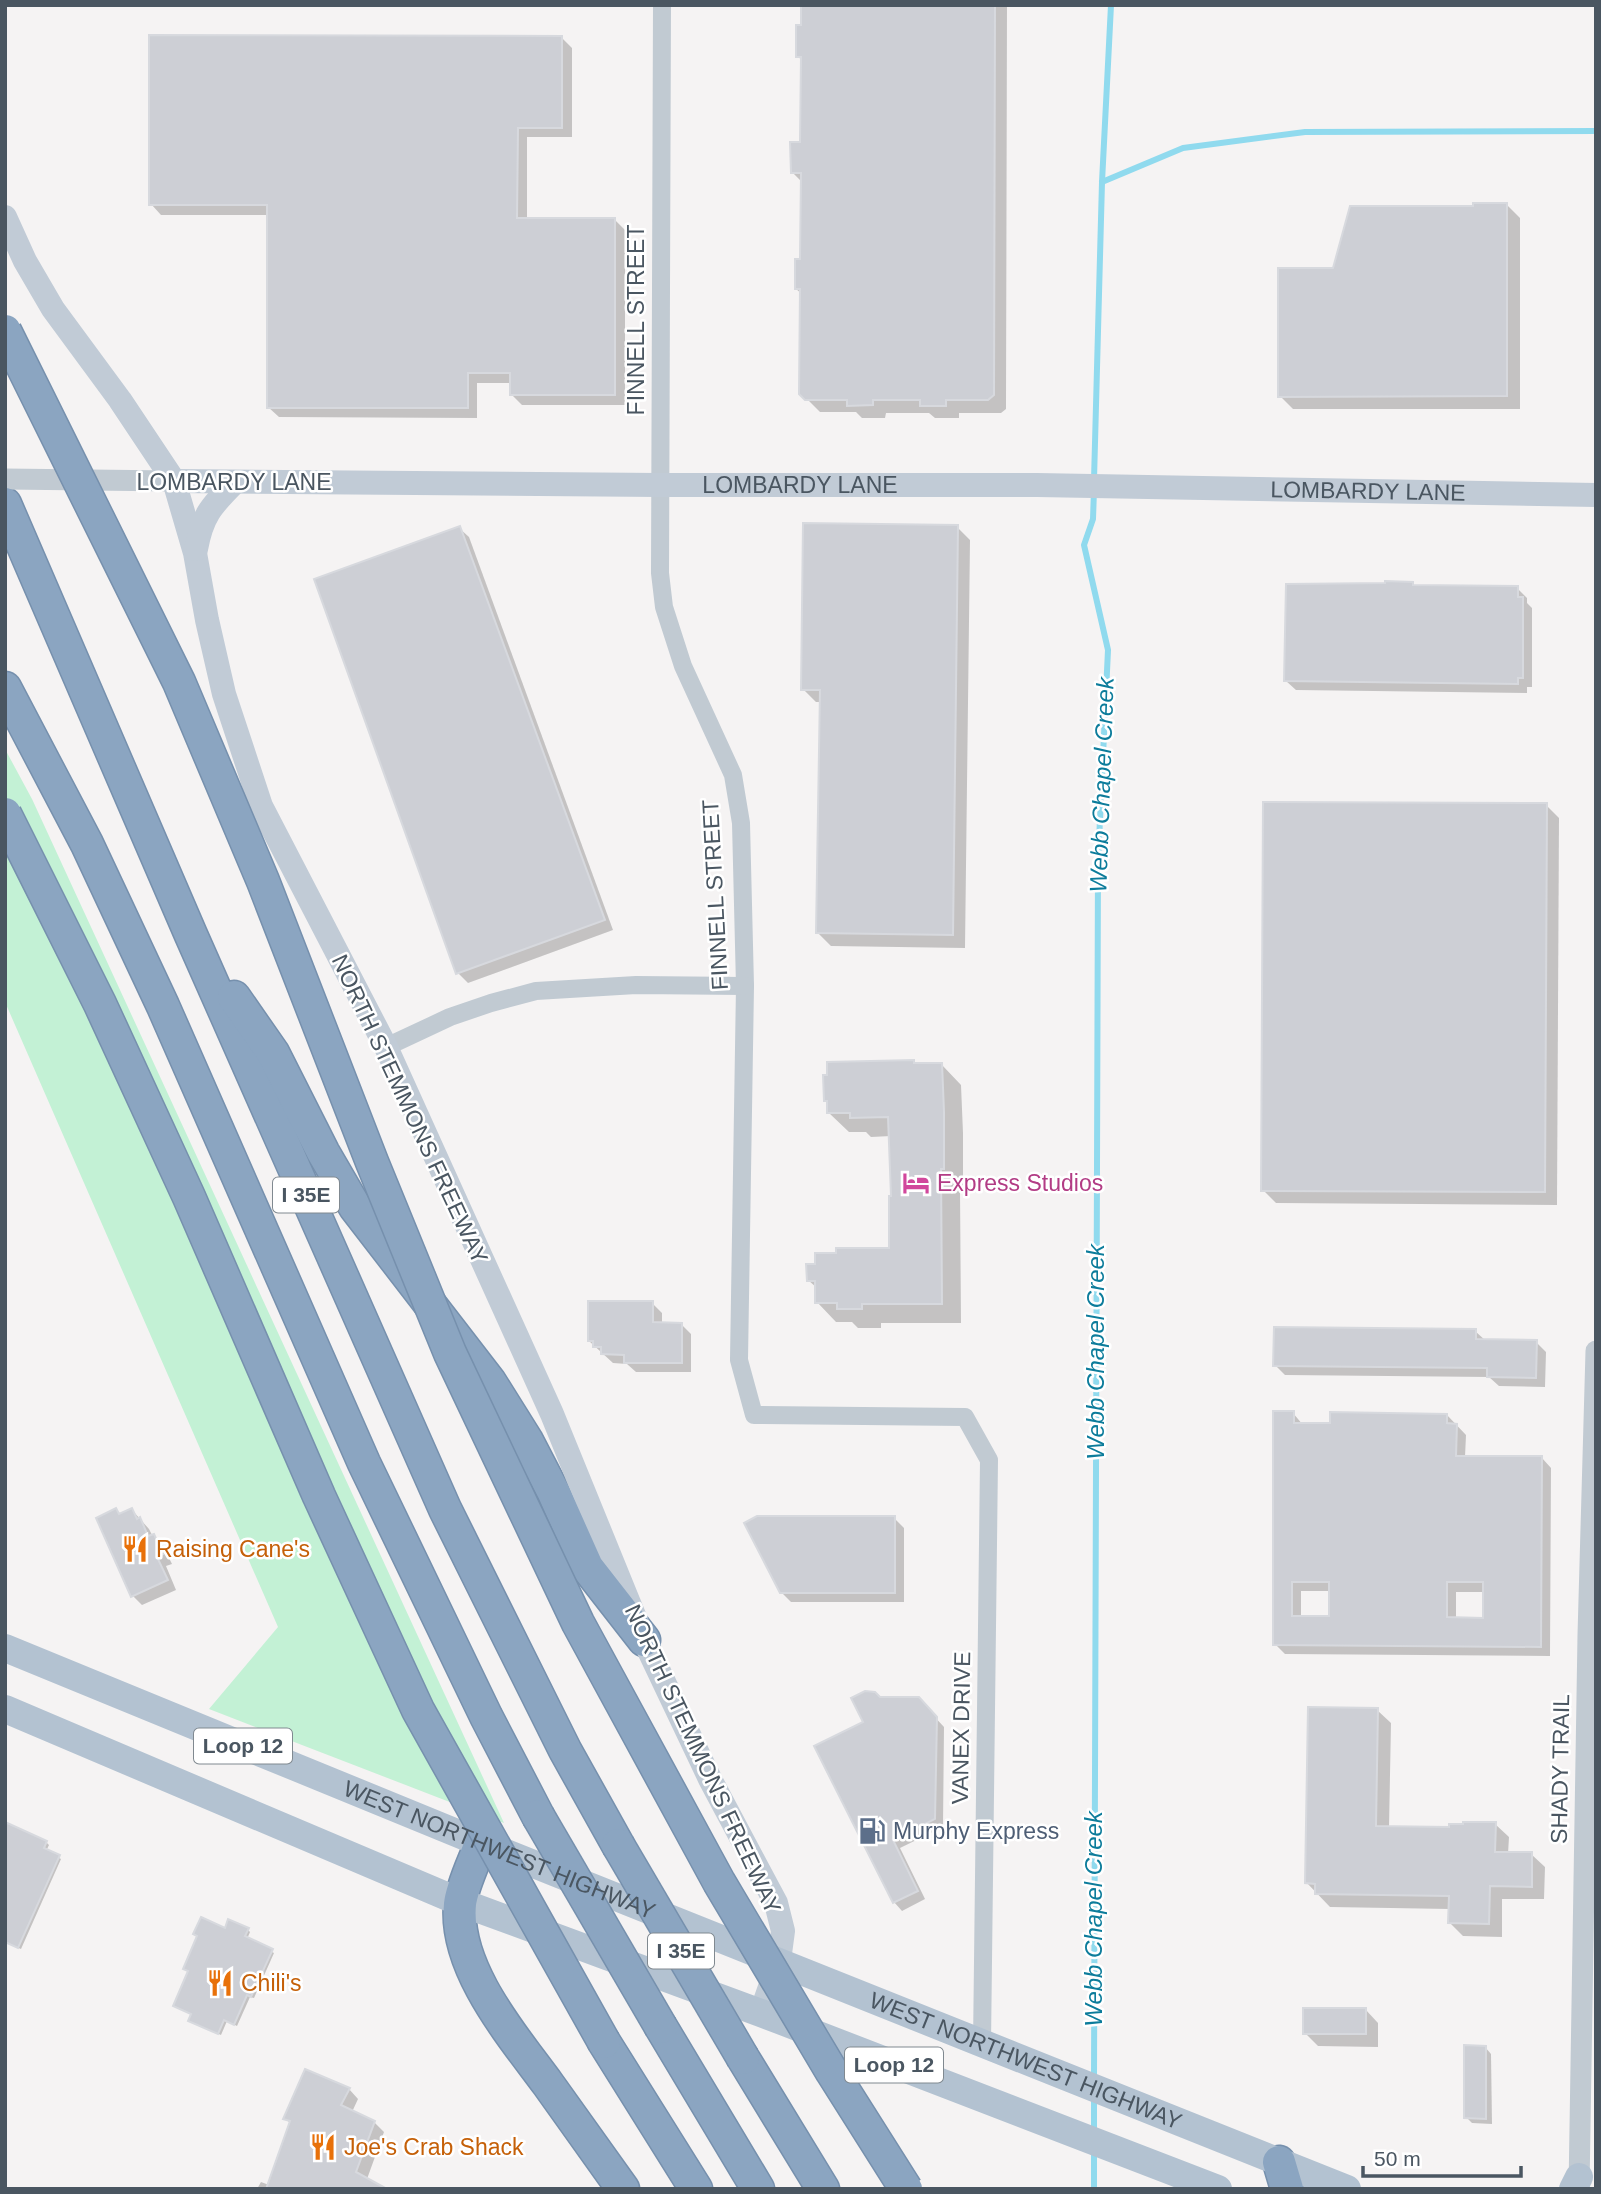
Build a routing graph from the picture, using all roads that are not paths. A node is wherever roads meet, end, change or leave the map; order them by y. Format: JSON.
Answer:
{"nodes":[{"id":1,"x":662,"y":5,"type":"edge"},
{"id":2,"x":5,"y":217,"type":"edge"},
{"id":3,"x":5,"y":331,"type":"edge"},
{"id":4,"x":5,"y":479,"type":"edge"},
{"id":5,"x":174,"y":481,"type":"junction"},
{"id":6,"x":235,"y":482,"type":"junction"},
{"id":7,"x":659,"y":485,"type":"junction"},
{"id":8,"x":1596,"y":495,"type":"edge"},
{"id":9,"x":5,"y":504,"type":"edge"},
{"id":10,"x":195,"y":554,"type":"junction"},
{"id":11,"x":5,"y":688,"type":"edge"},
{"id":12,"x":5,"y":814,"type":"edge"},
{"id":13,"x":191,"y":935,"type":"junction"},
{"id":14,"x":745,"y":986,"type":"junction"},
{"id":15,"x":386,"y":1047,"type":"junction"},
{"id":16,"x":1596,"y":1351,"type":"edge"},
{"id":17,"x":965,"y":1418,"type":"joint"},
{"id":18,"x":644,"y":1640,"type":"junction"},
{"id":19,"x":5,"y":1648,"type":"edge"},
{"id":20,"x":5,"y":1709,"type":"edge"},
{"id":21,"x":487,"y":1845,"type":"junction"},
{"id":22,"x":460,"y":1902,"type":"junction"},
{"id":23,"x":779,"y":1961,"type":"junction"},
{"id":24,"x":761,"y":2012,"type":"junction"},
{"id":25,"x":982,"y":2045,"type":"junction"},
{"id":26,"x":1588,"y":2112,"type":"edge"},
{"id":27,"x":1283,"y":2175,"type":"edge"},
{"id":28,"x":1581,"y":2176,"type":"edge"},
{"id":29,"x":623,"y":2189,"type":"edge"},
{"id":30,"x":696,"y":2189,"type":"edge"},
{"id":31,"x":758,"y":2189,"type":"edge"},
{"id":32,"x":823,"y":2189,"type":"edge"},
{"id":33,"x":906,"y":2189,"type":"edge"},
{"id":34,"x":1218,"y":2189,"type":"edge"},
{"id":35,"x":1347,"y":2189,"type":"edge"}],
"edges":[{"from":1,"to":7,"type":"street","name":"FINNELL STREET"},
{"from":2,"to":5,"type":"main road","name":"NORTH STEMMONS FREEWAY"},
{"from":3,"to":33,"type":"highway","bridge":true},
{"from":4,"to":5,"type":"street","name":"LOMBARDY LANE"},
{"from":5,"to":6,"type":"main road","name":"LOMBARDY LANE"},
{"from":5,"to":10,"type":"main road","name":"NORTH STEMMONS FREEWAY"},
{"from":6,"to":7,"type":"main road","name":"LOMBARDY LANE"},
{"from":6,"to":10,"type":"main road"},
{"from":7,"to":8,"type":"main road","name":"LOMBARDY LANE"},
{"from":7,"to":14,"type":"street","name":"FINNELL STREET"},
{"from":9,"to":13,"type":"highway","number":"I 35E"},
{"from":10,"to":15,"type":"main road","name":"NORTH STEMMONS FREEWAY"},
{"from":11,"to":31,"type":"highway","number":"I 35E","bridge":true},
{"from":12,"to":21,"type":"highway","bridge":true},
{"from":13,"to":18,"type":"highway"},
{"from":13,"to":32,"type":"highway","number":"I 35E","bridge":true},
{"from":14,"to":15,"type":"street"},
{"from":14,"to":17,"type":"street","name":"FINNELL STREET"},
{"from":15,"to":18,"type":"main road","name":"NORTH STEMMONS FREEWAY"},
{"from":16,"to":26,"type":"street","name":"SHADY TRAIL"},
{"from":17,"to":25,"type":"street","name":"VANEX DRIVE"},
{"from":18,"to":23,"type":"main road","name":"NORTH STEMMONS FREEWAY"},
{"from":19,"to":21,"type":"main road","name":"WEST NORTHWEST HIGHWAY","number":"Loop 12"},
{"from":20,"to":22,"type":"main road","number":"Loop 12"},
{"from":21,"to":22,"type":"highway"},
{"from":21,"to":23,"type":"main road","name":"WEST NORTHWEST HIGHWAY","number":"Loop 12"},
{"from":21,"to":30,"type":"highway","bridge":true},
{"from":22,"to":24,"type":"main road","number":"Loop 12"},
{"from":22,"to":29,"type":"highway"},
{"from":23,"to":24,"type":"main road","name":"NORTH STEMMONS FREEWAY"},
{"from":23,"to":25,"type":"main road","name":"WEST NORTHWEST HIGHWAY","number":"Loop 12"},
{"from":24,"to":34,"type":"main road","number":"Loop 12"},
{"from":25,"to":27,"type":"main road","name":"WEST NORTHWEST HIGHWAY","number":"Loop 12"},
{"from":26,"to":28,"type":"street","name":"SHADY TRAIL"},
{"from":27,"to":35,"type":"main road","name":"WEST NORTHWEST HIGHWAY","number":"Loop 12"}]}
